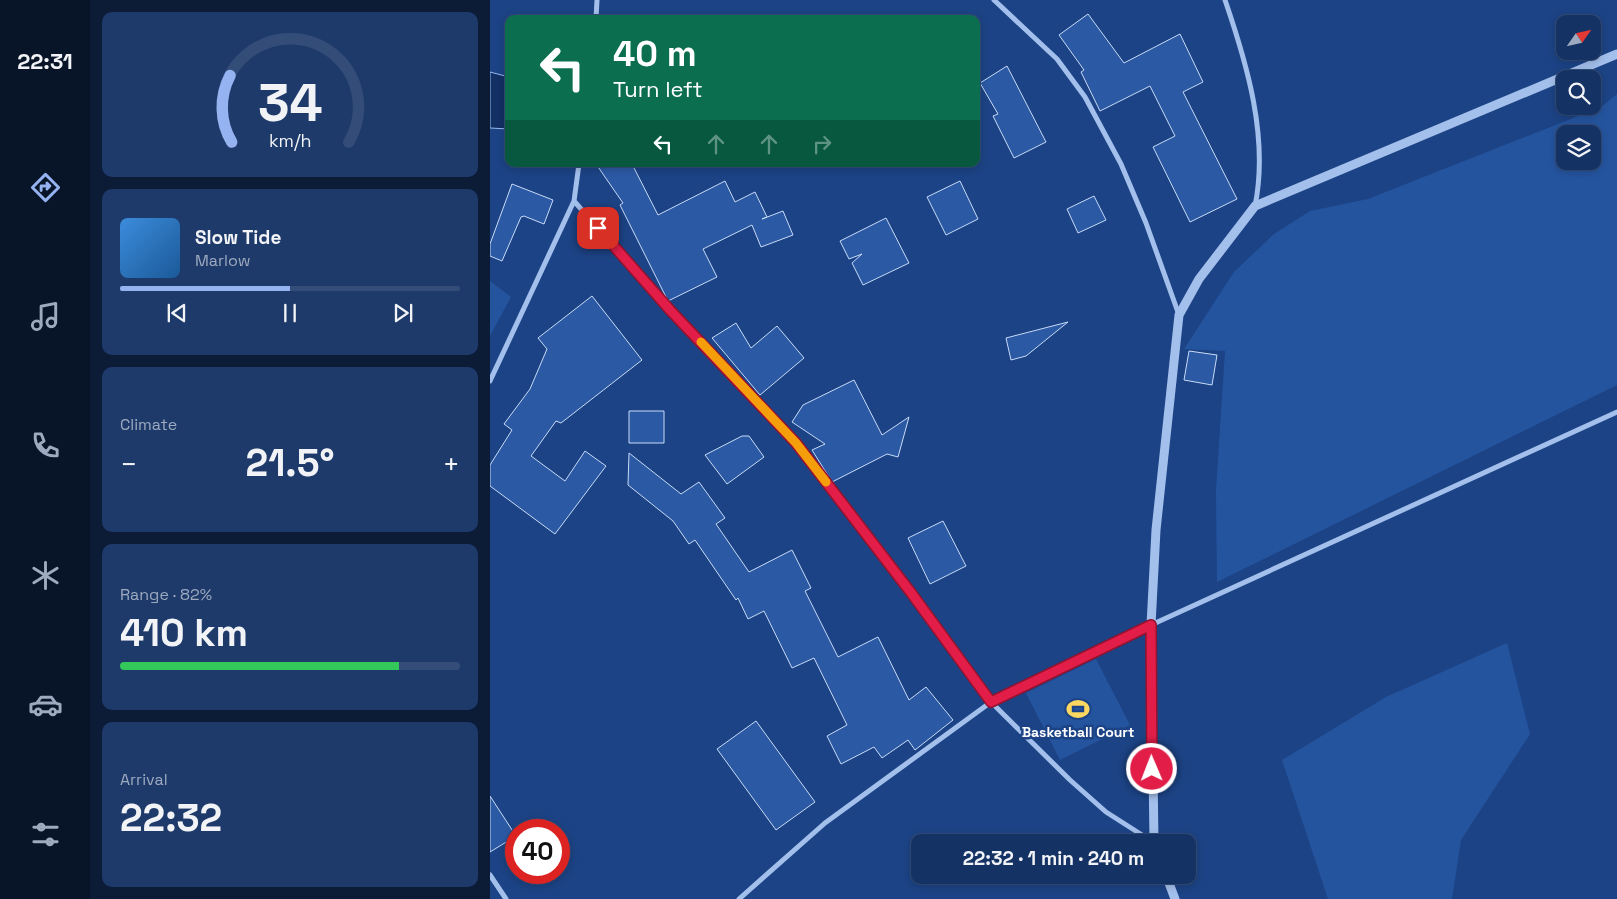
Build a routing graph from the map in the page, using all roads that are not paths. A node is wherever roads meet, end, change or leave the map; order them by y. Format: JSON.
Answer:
{"nodes":[{"id":1,"x":597,"y":0,"type":"edge"},
{"id":2,"x":994,"y":0,"type":"edge"},
{"id":3,"x":1225,"y":0,"type":"edge"},
{"id":4,"x":596,"y":15,"type":"edge"},
{"id":5,"x":1617,"y":54,"type":"edge"},
{"id":6,"x":579,"y":167,"type":"edge"},
{"id":7,"x":574,"y":201,"type":"junction"},
{"id":8,"x":1255,"y":206,"type":"junction"},
{"id":9,"x":1179,"y":315,"type":"junction"},
{"id":10,"x":490,"y":381,"type":"edge"},
{"id":11,"x":1617,"y":412,"type":"edge"},
{"id":12,"x":1151,"y":625,"type":"junction"},
{"id":13,"x":991,"y":702,"type":"junction"},
{"id":14,"x":1140,"y":834,"type":"edge"},
{"id":15,"x":1153,"y":834,"type":"edge"},
{"id":16,"x":490,"y":875,"type":"edge"},
{"id":17,"x":1169,"y":884,"type":"edge"},
{"id":18,"x":506,"y":899,"type":"edge"},
{"id":19,"x":739,"y":899,"type":"edge"},
{"id":20,"x":1174,"y":899,"type":"edge"}],
"edges":[{"from":1,"to":4,"type":"street"},
{"from":2,"to":9,"type":"street"},
{"from":3,"to":8,"type":"street"},
{"from":5,"to":8,"type":"street"},
{"from":6,"to":7,"type":"street"},
{"from":7,"to":10,"type":"street"},
{"from":7,"to":13,"type":"street"},
{"from":8,"to":9,"type":"street"},
{"from":9,"to":12,"type":"street"},
{"from":11,"to":12,"type":"street"},
{"from":12,"to":13,"type":"street"},
{"from":12,"to":15,"type":"street"},
{"from":13,"to":14,"type":"street"},
{"from":13,"to":19,"type":"street"},
{"from":16,"to":18,"type":"street"},
{"from":17,"to":20,"type":"street"}]}
